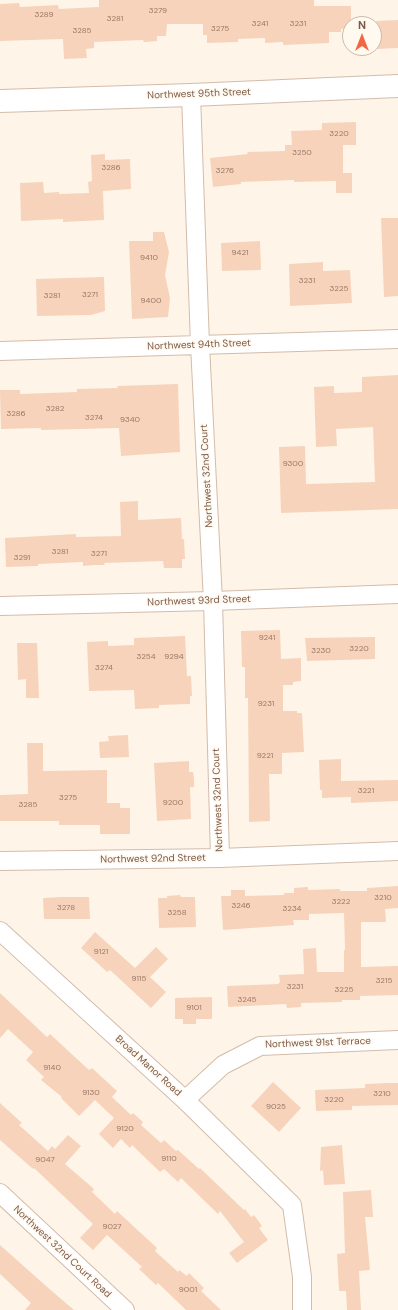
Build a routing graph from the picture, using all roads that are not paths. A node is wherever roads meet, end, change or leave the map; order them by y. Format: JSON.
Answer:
{"nodes":[{"id":1,"x":398,"y":86,"type":"edge"},
{"id":2,"x":191,"y":95,"type":"junction"},
{"id":3,"x":0,"y":101,"type":"edge"},
{"id":4,"x":398,"y":339,"type":"edge"},
{"id":5,"x":200,"y":345,"type":"junction"},
{"id":6,"x":0,"y":351,"type":"edge"},
{"id":7,"x":398,"y":594,"type":"edge"},
{"id":8,"x":213,"y":601,"type":"junction"},
{"id":9,"x":0,"y":606,"type":"edge"},
{"id":10,"x":398,"y":851,"type":"edge"},
{"id":11,"x":220,"y":858,"type":"junction"},
{"id":12,"x":1,"y":864,"type":"edge"},
{"id":13,"x":0,"y":931,"type":"edge"},
{"id":14,"x":398,"y":1040,"type":"edge"},
{"id":15,"x":185,"y":1100,"type":"junction"},
{"id":16,"x":0,"y":1193,"type":"edge"},
{"id":17,"x":125,"y":1310,"type":"edge"},
{"id":18,"x":302,"y":1310,"type":"edge"}],
"edges":[{"from":1,"to":2,"type":"street","name":"Northwest 95th Street"},
{"from":2,"to":3,"type":"street","name":"Northwest 95th Street"},
{"from":2,"to":5,"type":"street","name":"Northwest 32nd Court"},
{"from":4,"to":5,"type":"street","name":"Northwest 94th Street"},
{"from":5,"to":6,"type":"street","name":"Northwest 94th Street"},
{"from":5,"to":8,"type":"street","name":"Northwest 32nd Court"},
{"from":7,"to":8,"type":"street","name":"Northwest 93rd Street"},
{"from":8,"to":9,"type":"street","name":"Northwest 93rd Street"},
{"from":8,"to":11,"type":"street","name":"Northwest 32nd Court"},
{"from":10,"to":11,"type":"street","name":"Northwest 92nd Street"},
{"from":11,"to":12,"type":"street","name":"Northwest 92nd Street"},
{"from":13,"to":15,"type":"street","name":"Broad Manor Road"},
{"from":14,"to":15,"type":"street","name":"Northwest 91st Terrace"},
{"from":15,"to":18,"type":"street","name":"Broad Manor Road"},
{"from":16,"to":17,"type":"street","name":"Northwest 32nd Court Road"}]}
